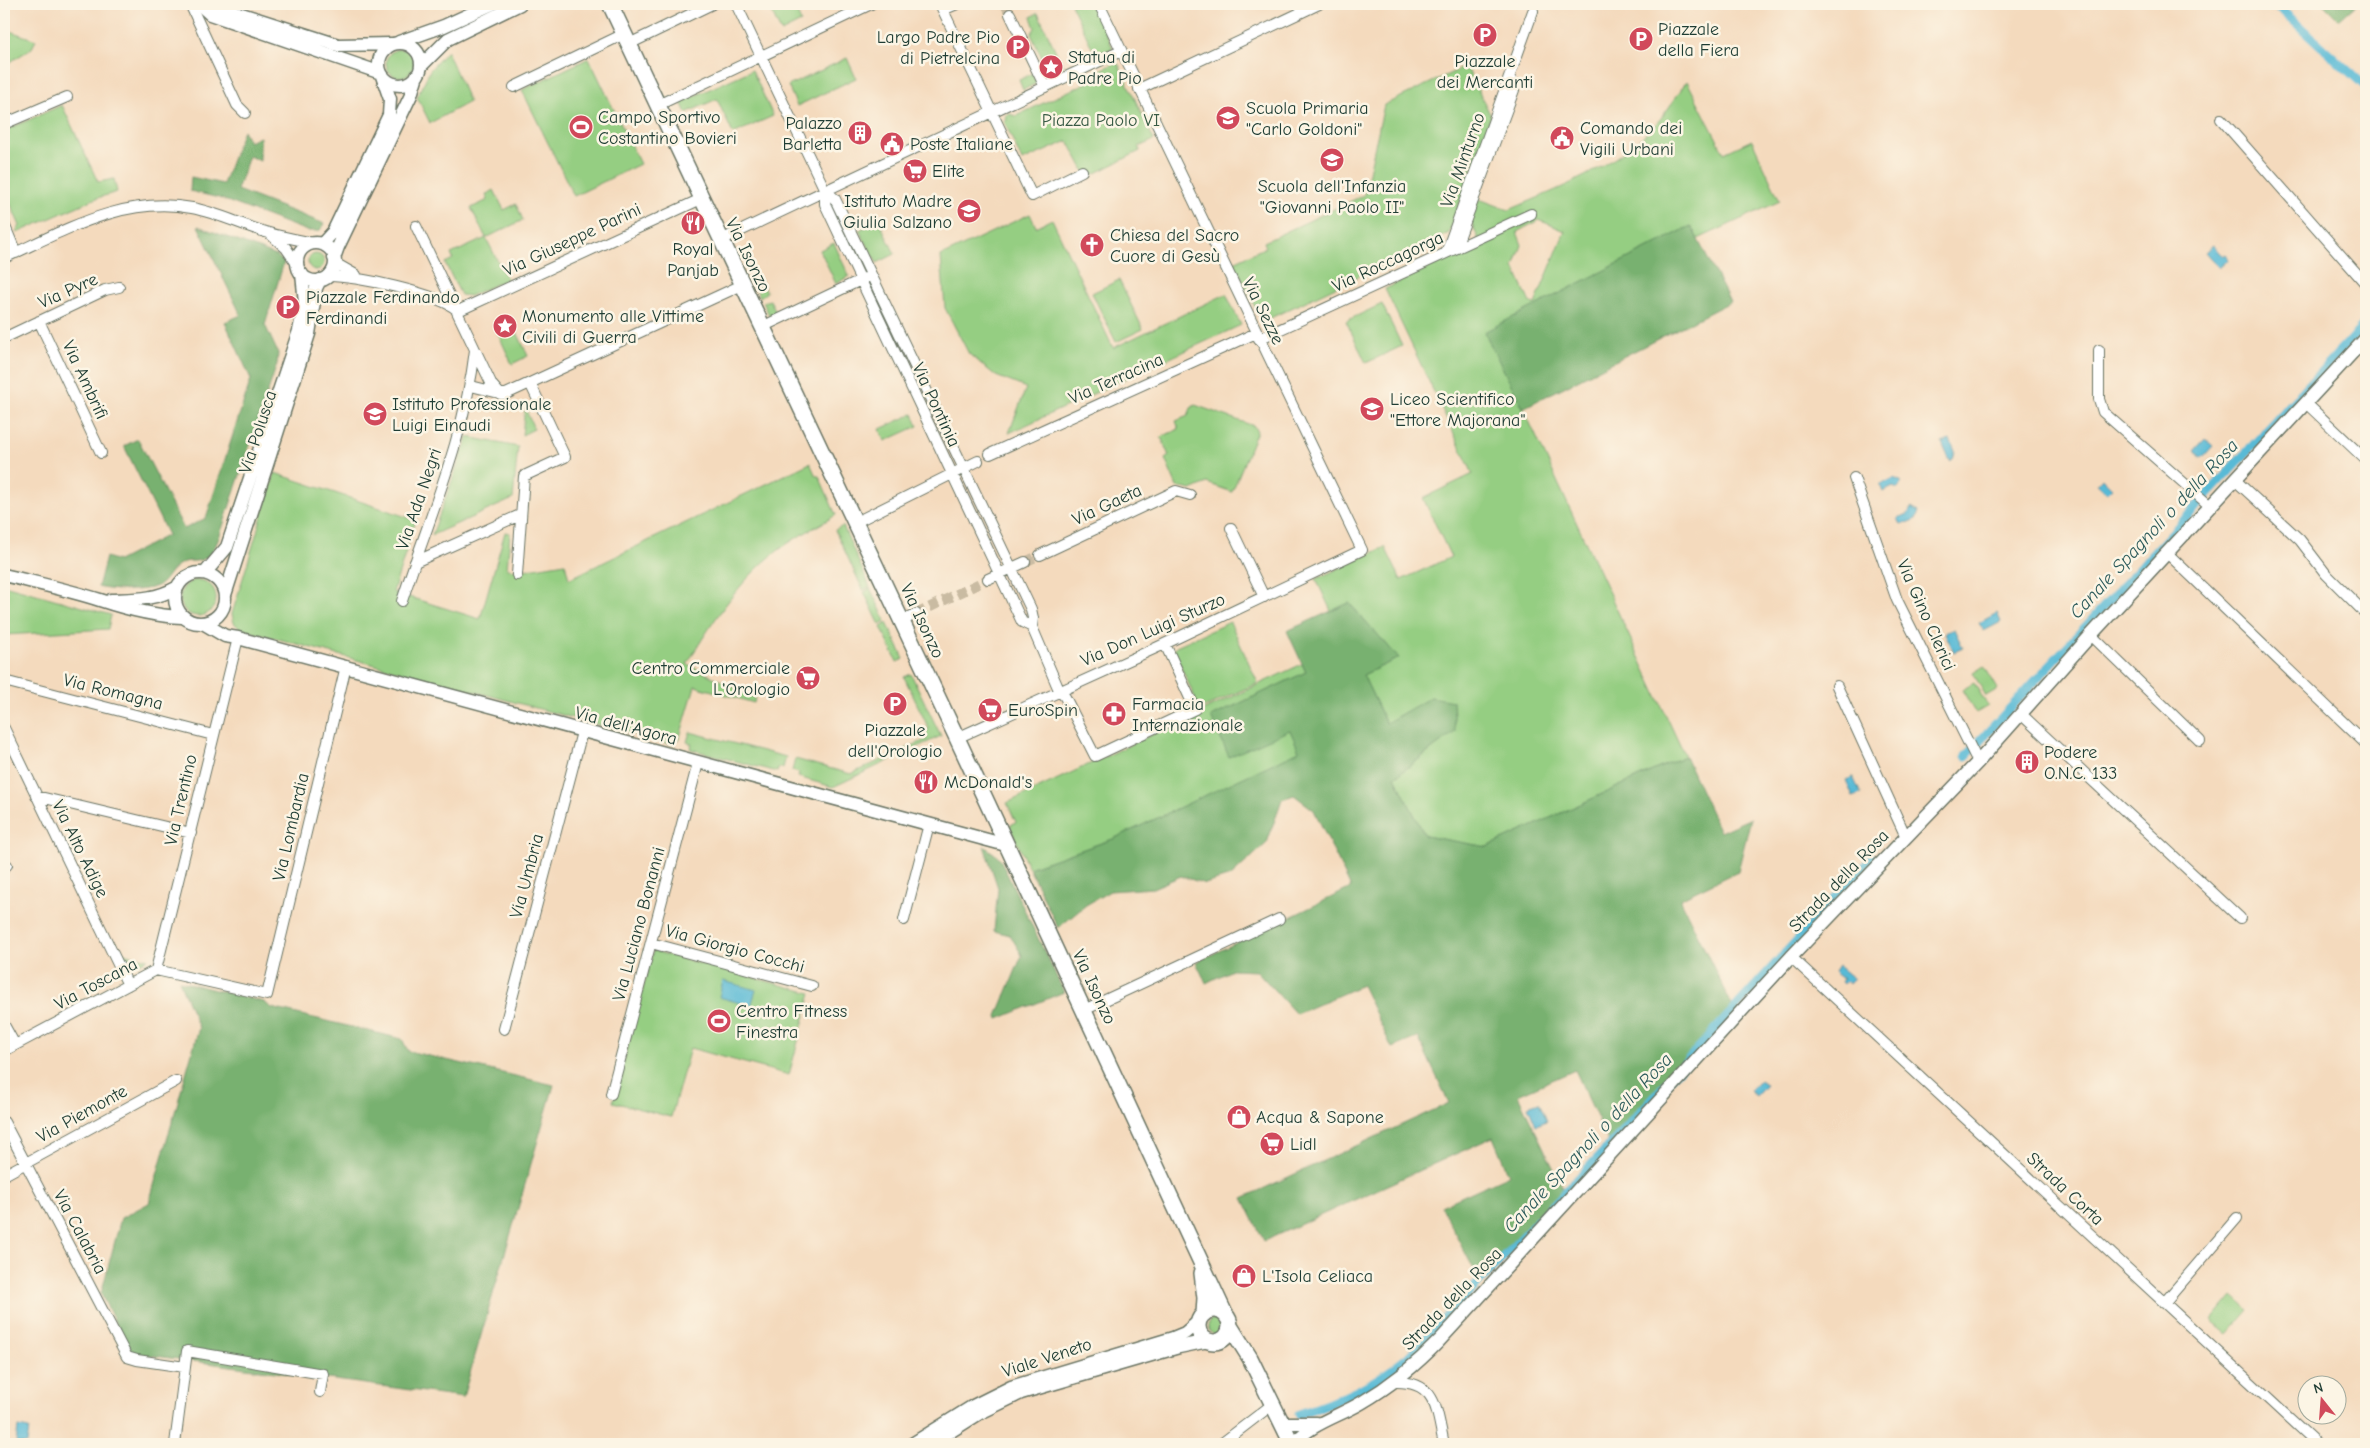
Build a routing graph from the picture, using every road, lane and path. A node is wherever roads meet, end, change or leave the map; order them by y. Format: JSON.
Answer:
{"nodes":[{"id":1,"x":190,"y":4,"type":"edge"},
{"id":2,"x":199,"y":4,"type":"edge"},
{"id":3,"x":210,"y":4,"type":"edge"},
{"id":4,"x":492,"y":4,"type":"edge"},
{"id":5,"x":520,"y":4,"type":"edge"},
{"id":6,"x":610,"y":4,"type":"edge"},
{"id":7,"x":712,"y":4,"type":"edge"},
{"id":8,"x":736,"y":4,"type":"edge"},
{"id":9,"x":871,"y":4,"type":"edge"},
{"id":10,"x":957,"y":4,"type":"edge"},
{"id":11,"x":1099,"y":4,"type":"edge"},
{"id":12,"x":1319,"y":4,"type":"edge"},
{"id":13,"x":942,"y":7,"type":"edge"},
{"id":14,"x":1532,"y":10,"type":"dead end"},
{"id":15,"x":1010,"y":14,"type":"tunnel mouth"},
{"id":16,"x":626,"y":39,"type":"junction"},
{"id":17,"x":395,"y":43,"type":"junction"},
{"id":18,"x":1121,"y":50,"type":"junction"},
{"id":19,"x":761,"y":56,"type":"junction"},
{"id":20,"x":419,"y":71,"type":"junction"},
{"id":21,"x":382,"y":74,"type":"junction"},
{"id":22,"x":1045,"y":87,"type":"junction"},
{"id":23,"x":514,"y":88,"type":"dead end"},
{"id":24,"x":1139,"y":90,"type":"junction"},
{"id":25,"x":67,"y":96,"type":"dead end"},
{"id":26,"x":658,"y":105,"type":"junction"},
{"id":27,"x":993,"y":112,"type":"junction"},
{"id":28,"x":245,"y":113,"type":"dead end"},
{"id":29,"x":2221,"y":119,"type":"dead end"},
{"id":30,"x":4,"y":124,"type":"edge"},
{"id":31,"x":1082,"y":171,"type":"dead end"},
{"id":32,"x":824,"y":190,"type":"junction"},
{"id":33,"x":701,"y":199,"type":"junction"},
{"id":34,"x":1531,"y":214,"type":"dead end"},
{"id":35,"x":4,"y":224,"type":"edge"},
{"id":36,"x":416,"y":226,"type":"dead end"},
{"id":37,"x":270,"y":233,"type":"junction"},
{"id":38,"x":721,"y":240,"type":"junction"},
{"id":39,"x":318,"y":244,"type":"junction"},
{"id":40,"x":1450,"y":251,"type":"junction"},
{"id":41,"x":16,"y":253,"type":"junction"},
{"id":42,"x":4,"y":258,"type":"edge"},
{"id":43,"x":334,"y":261,"type":"junction"},
{"id":44,"x":300,"y":269,"type":"junction"},
{"id":45,"x":873,"y":274,"type":"junction"},
{"id":46,"x":324,"y":278,"type":"junction"},
{"id":47,"x":364,"y":279,"type":"junction"},
{"id":48,"x":860,"y":280,"type":"junction"},
{"id":49,"x":2366,"y":284,"type":"edge"},
{"id":50,"x":742,"y":285,"type":"junction"},
{"id":51,"x":119,"y":287,"type":"dead end"},
{"id":52,"x":458,"y":311,"type":"junction"},
{"id":53,"x":39,"y":321,"type":"junction"},
{"id":54,"x":762,"y":327,"type":"junction"},
{"id":55,"x":1257,"y":336,"type":"junction"},
{"id":56,"x":4,"y":338,"type":"edge"},
{"id":57,"x":2366,"y":338,"type":"edge"},
{"id":58,"x":475,"y":349,"type":"junction"},
{"id":59,"x":2099,"y":350,"type":"dead end"},
{"id":60,"x":530,"y":382,"type":"junction"},
{"id":61,"x":471,"y":386,"type":"junction"},
{"id":62,"x":500,"y":394,"type":"junction"},
{"id":63,"x":2306,"y":402,"type":"junction"},
{"id":64,"x":102,"y":453,"type":"dead end"},
{"id":65,"x":990,"y":454,"type":"dead end"},
{"id":66,"x":2366,"y":460,"type":"edge"},
{"id":67,"x":978,"y":461,"type":"dead end"},
{"id":68,"x":963,"y":467,"type":"junction"},
{"id":69,"x":950,"y":474,"type":"junction"},
{"id":70,"x":1854,"y":478,"type":"dead end"},
{"id":71,"x":2234,"y":480,"type":"junction"},
{"id":72,"x":1190,"y":494,"type":"dead end"},
{"id":73,"x":2210,"y":506,"type":"junction"},
{"id":74,"x":520,"y":515,"type":"junction"},
{"id":75,"x":854,"y":523,"type":"junction"},
{"id":76,"x":1231,"y":528,"type":"dead end"},
{"id":77,"x":1362,"y":550,"type":"joint"},
{"id":78,"x":2167,"y":553,"type":"junction"},
{"id":79,"x":1040,"y":555,"type":"tunnel mouth"},
{"id":80,"x":415,"y":562,"type":"junction"},
{"id":81,"x":1025,"y":562,"type":"tunnel mouth"},
{"id":82,"x":1012,"y":568,"type":"junction"},
{"id":83,"x":205,"y":573,"type":"junction"},
{"id":84,"x":999,"y":574,"type":"junction"},
{"id":85,"x":4,"y":575,"type":"edge"},
{"id":86,"x":517,"y":575,"type":"dead end"},
{"id":87,"x":988,"y":579,"type":"tunnel mouth"},
{"id":88,"x":176,"y":588,"type":"junction"},
{"id":89,"x":225,"y":595,"type":"junction"},
{"id":90,"x":1264,"y":596,"type":"junction"},
{"id":91,"x":157,"y":597,"type":"junction"},
{"id":92,"x":101,"y":601,"type":"junction"},
{"id":93,"x":402,"y":601,"type":"dead end"},
{"id":94,"x":221,"y":612,"type":"junction"},
{"id":95,"x":154,"y":614,"type":"junction"},
{"id":96,"x":916,"y":614,"type":"tunnel mouth"},
{"id":97,"x":2366,"y":614,"type":"edge"},
{"id":98,"x":182,"y":617,"type":"junction"},
{"id":99,"x":901,"y":621,"type":"junction"},
{"id":100,"x":203,"y":623,"type":"junction"},
{"id":101,"x":1032,"y":627,"type":"junction"},
{"id":102,"x":2091,"y":635,"type":"junction"},
{"id":103,"x":238,"y":638,"type":"junction"},
{"id":104,"x":1165,"y":644,"type":"junction"},
{"id":105,"x":346,"y":666,"type":"junction"},
{"id":106,"x":4,"y":681,"type":"edge"},
{"id":107,"x":1837,"y":686,"type":"dead end"},
{"id":108,"x":1059,"y":690,"type":"junction"},
{"id":109,"x":2021,"y":714,"type":"junction"},
{"id":110,"x":4,"y":728,"type":"edge"},
{"id":111,"x":582,"y":732,"type":"junction"},
{"id":112,"x":214,"y":735,"type":"junction"},
{"id":113,"x":957,"y":738,"type":"junction"},
{"id":114,"x":2200,"y":741,"type":"dead end"},
{"id":115,"x":2366,"y":744,"type":"edge"},
{"id":116,"x":1978,"y":762,"type":"junction"},
{"id":117,"x":698,"y":763,"type":"junction"},
{"id":118,"x":36,"y":796,"type":"junction"},
{"id":119,"x":929,"y":824,"type":"junction"},
{"id":120,"x":191,"y":832,"type":"junction"},
{"id":121,"x":1906,"y":837,"type":"junction"},
{"id":122,"x":1006,"y":845,"type":"junction"},
{"id":123,"x":2240,"y":918,"type":"dead end"},
{"id":124,"x":1278,"y":919,"type":"dead end"},
{"id":125,"x":904,"y":920,"type":"dead end"},
{"id":126,"x":651,"y":943,"type":"junction"},
{"id":127,"x":1791,"y":957,"type":"junction"},
{"id":128,"x":156,"y":970,"type":"junction"},
{"id":129,"x":128,"y":985,"type":"junction"},
{"id":130,"x":812,"y":986,"type":"dead end"},
{"id":131,"x":267,"y":995,"type":"joint"},
{"id":132,"x":1084,"y":1010,"type":"junction"},
{"id":133,"x":4,"y":1025,"type":"edge"},
{"id":134,"x":504,"y":1029,"type":"dead end"},
{"id":135,"x":15,"y":1045,"type":"junction"},
{"id":136,"x":4,"y":1051,"type":"edge"},
{"id":137,"x":176,"y":1081,"type":"dead end"},
{"id":138,"x":611,"y":1094,"type":"dead end"},
{"id":139,"x":4,"y":1122,"type":"edge"},
{"id":140,"x":26,"y":1164,"type":"junction"},
{"id":141,"x":4,"y":1176,"type":"edge"},
{"id":142,"x":2237,"y":1218,"type":"dead end"},
{"id":143,"x":1198,"y":1255,"type":"junction"},
{"id":144,"x":2164,"y":1303,"type":"junction"},
{"id":145,"x":1201,"y":1318,"type":"junction"},
{"id":146,"x":1228,"y":1320,"type":"junction"},
{"id":147,"x":1212,"y":1341,"type":"junction"},
{"id":148,"x":184,"y":1367,"type":"junction"},
{"id":149,"x":1260,"y":1377,"type":"junction"},
{"id":150,"x":1392,"y":1382,"type":"junction"},
{"id":151,"x":320,"y":1392,"type":"dead end"},
{"id":152,"x":1273,"y":1404,"type":"junction"},
{"id":153,"x":1282,"y":1423,"type":"junction"},
{"id":154,"x":1317,"y":1423,"type":"junction"},
{"id":155,"x":175,"y":1444,"type":"edge"},
{"id":156,"x":912,"y":1444,"type":"edge"},
{"id":157,"x":931,"y":1444,"type":"edge"},
{"id":158,"x":1221,"y":1444,"type":"edge"},
{"id":159,"x":1292,"y":1444,"type":"edge"},
{"id":160,"x":1444,"y":1444,"type":"edge"},
{"id":161,"x":2317,"y":1444,"type":"edge"}],
"edges":[{"from":1,"to":28,"type":"street"},
{"from":2,"to":21,"type":"street"},
{"from":3,"to":17,"type":"street"},
{"from":4,"to":17,"type":"street"},
{"from":5,"to":20,"type":"street","name":"Via Polusca"},
{"from":6,"to":16,"type":"main road","name":"Via Isonzo"},
{"from":7,"to":16,"type":"street"},
{"from":8,"to":19,"type":"street","name":"Via Pontinia"},
{"from":9,"to":19,"type":"street"},
{"from":10,"to":13,"type":"street"},
{"from":11,"to":18,"type":"street","name":"Via Sezze"},
{"from":12,"to":24,"type":"street"},
{"from":13,"to":27,"type":"street"},
{"from":14,"to":40,"type":"street","name":"Via Minturno"},
{"from":15,"to":22,"type":"street"},
{"from":16,"to":23,"type":"street"},
{"from":16,"to":26,"type":"main road","name":"Via Isonzo"},
{"from":17,"to":20,"type":"street"},
{"from":17,"to":21,"type":"street"},
{"from":18,"to":22,"type":"street"},
{"from":18,"to":24,"type":"street","name":"Via Sezze"},
{"from":19,"to":26,"type":"street"},
{"from":19,"to":32,"type":"street","name":"Via Pontinia"},
{"from":20,"to":21,"type":"street"},
{"from":20,"to":43,"type":"street","name":"Via Polusca"},
{"from":21,"to":39,"type":"street"},
{"from":22,"to":27,"type":"street"},
{"from":24,"to":55,"type":"street","name":"Via Sezze"},
{"from":25,"to":30,"type":"street"},
{"from":26,"to":33,"type":"main road","name":"Via Isonzo"},
{"from":27,"to":31,"type":"street"},
{"from":27,"to":32,"type":"street"},
{"from":29,"to":49,"type":"street"},
{"from":32,"to":38,"type":"street"},
{"from":32,"to":45,"type":"street","name":"Via Pontinia"},
{"from":32,"to":48,"type":"street","name":"Via Pontinia"},
{"from":33,"to":38,"type":"main road","name":"Via Isonzo"},
{"from":33,"to":52,"type":"street","name":"Via Giuseppe Parini"},
{"from":34,"to":40,"type":"street","name":"Via Roccagorga"},
{"from":35,"to":41,"type":"street"},
{"from":36,"to":52,"type":"street"},
{"from":37,"to":39,"type":"street"},
{"from":37,"to":41,"type":"street"},
{"from":37,"to":44,"type":"street"},
{"from":38,"to":50,"type":"main road","name":"Via Isonzo"},
{"from":39,"to":43,"type":"street"},
{"from":39,"to":44,"type":"street"},
{"from":40,"to":55,"type":"street","name":"Via Roccagorga"},
{"from":41,"to":42,"type":"street"},
{"from":43,"to":46,"type":"street","name":"Via Polusca"},
{"from":43,"to":47,"type":"street"},
{"from":44,"to":46,"type":"street"},
{"from":44,"to":83,"type":"street","name":"Via Polusca"},
{"from":45,"to":48,"type":"street"},
{"from":45,"to":68,"type":"street","name":"Via Pontinia"},
{"from":46,"to":47,"type":"street"},
{"from":46,"to":89,"type":"street","name":"Via Polusca"},
{"from":47,"to":52,"type":"street"},
{"from":48,"to":54,"type":"street"},
{"from":48,"to":69,"type":"street","name":"Via Pontinia"},
{"from":50,"to":54,"type":"main road","name":"Via Isonzo"},
{"from":50,"to":60,"type":"street"},
{"from":51,"to":53,"type":"street","name":"Via Pyre"},
{"from":52,"to":58,"type":"street"},
{"from":53,"to":56,"type":"street","name":"Via Pyre"},
{"from":53,"to":64,"type":"street","name":"Via Ambrifi"},
{"from":54,"to":75,"type":"main road","name":"Via Isonzo"},
{"from":55,"to":65,"type":"street","name":"Via Terracina"},
{"from":55,"to":77,"type":"street","name":"Via Sezze"},
{"from":57,"to":63,"type":"street","name":"Strada della Rosa"},
{"from":58,"to":61,"type":"street","name":"Via Ada Negri"},
{"from":58,"to":62,"type":"street"},
{"from":59,"to":73,"type":"street"},
{"from":60,"to":62,"type":"street"},
{"from":60,"to":74,"type":"street"},
{"from":61,"to":62,"type":"street"},
{"from":61,"to":80,"type":"street","name":"Via Ada Negri"},
{"from":63,"to":66,"type":"street"},
{"from":63,"to":71,"type":"street","name":"Strada della Rosa"},
{"from":67,"to":68,"type":"street"},
{"from":68,"to":69,"type":"street"},
{"from":68,"to":82,"type":"street","name":"Via Pontinia"},
{"from":69,"to":75,"type":"street"},
{"from":69,"to":84,"type":"street","name":"Via Pontinia"},
{"from":70,"to":116,"type":"street","name":"Via Gino Clerici"},
{"from":71,"to":73,"type":"street","name":"Strada della Rosa"},
{"from":71,"to":97,"type":"street"},
{"from":72,"to":79,"type":"street","name":"Via Gaeta"},
{"from":73,"to":78,"type":"street","name":"Strada della Rosa"},
{"from":74,"to":80,"type":"street"},
{"from":74,"to":86,"type":"street"},
{"from":75,"to":99,"type":"main road","name":"Via Isonzo"},
{"from":76,"to":90,"type":"street"},
{"from":77,"to":90,"type":"street","name":"Via Don Luigi Sturzo"},
{"from":78,"to":102,"type":"street","name":"Strada della Rosa"},
{"from":78,"to":115,"type":"street"},
{"from":80,"to":93,"type":"street","name":"Via Ada Negri"},
{"from":81,"to":82,"type":"street"},
{"from":82,"to":84,"type":"street"},
{"from":82,"to":101,"type":"street","name":"Via Pontinia"},
{"from":83,"to":88,"type":"street","name":"Via dell'Agora"},
{"from":83,"to":89,"type":"street"},
{"from":84,"to":87,"type":"street"},
{"from":84,"to":101,"type":"street","name":"Via Pontinia"},
{"from":85,"to":92,"type":"street","name":"Via dell'Agora"},
{"from":88,"to":91,"type":"street","name":"Via dell'Agora"},
{"from":88,"to":98,"type":"street"},
{"from":89,"to":94,"type":"street"},
{"from":90,"to":104,"type":"street","name":"Via Don Luigi Sturzo"},
{"from":91,"to":92,"type":"street","name":"Via dell'Agora"},
{"from":91,"to":95,"type":"street"},
{"from":92,"to":95,"type":"street","name":"Via dell'Agora"},
{"from":94,"to":100,"type":"street"},
{"from":94,"to":103,"type":"street"},
{"from":95,"to":98,"type":"street","name":"Via dell'Agora"},
{"from":96,"to":99,"type":"street"},
{"from":98,"to":100,"type":"street","name":"Via dell'Agora"},
{"from":99,"to":113,"type":"main road","name":"Via Isonzo"},
{"from":100,"to":103,"type":"street","name":"Via dell'Agora"},
{"from":101,"to":108,"type":"street","name":"Via Pontinia"},
{"from":102,"to":109,"type":"street","name":"Strada della Rosa"},
{"from":102,"to":114,"type":"street"},
{"from":103,"to":105,"type":"street","name":"Via dell'Agora"},
{"from":103,"to":112,"type":"street","name":"Via Trentino"},
{"from":104,"to":108,"type":"street","name":"Via Don Luigi Sturzo"},
{"from":104,"to":108,"type":"street","name":"Via Pontinia"},
{"from":105,"to":111,"type":"street","name":"Via dell'Agora"},
{"from":105,"to":131,"type":"street","name":"Via Lombardia"},
{"from":106,"to":112,"type":"street","name":"Via Romagna"},
{"from":107,"to":121,"type":"street"},
{"from":108,"to":113,"type":"street","name":"Via Don Luigi Sturzo"},
{"from":109,"to":116,"type":"street","name":"Strada della Rosa"},
{"from":109,"to":123,"type":"street"},
{"from":110,"to":118,"type":"street","name":"Via Alto Adige"},
{"from":111,"to":117,"type":"street","name":"Via dell'Agora"},
{"from":111,"to":134,"type":"street","name":"Via Umbria"},
{"from":112,"to":120,"type":"street","name":"Via Trentino"},
{"from":113,"to":122,"type":"main road","name":"Via Isonzo"},
{"from":116,"to":121,"type":"street","name":"Strada della Rosa"},
{"from":117,"to":119,"type":"street","name":"Via dell'Agora"},
{"from":117,"to":126,"type":"street","name":"Via Luciano Bonanni"},
{"from":118,"to":120,"type":"street"},
{"from":118,"to":129,"type":"street","name":"Via Alto Adige"},
{"from":119,"to":122,"type":"street","name":"Via dell'Agora"},
{"from":119,"to":125,"type":"street"},
{"from":120,"to":128,"type":"street","name":"Via Trentino"},
{"from":121,"to":127,"type":"street","name":"Strada della Rosa"},
{"from":122,"to":132,"type":"main road","name":"Via Isonzo"},
{"from":124,"to":132,"type":"street"},
{"from":126,"to":130,"type":"street","name":"Via Giorgio Cocchi"},
{"from":126,"to":138,"type":"street","name":"Via Luciano Bonanni"},
{"from":127,"to":144,"type":"street","name":"Strada Corta"},
{"from":127,"to":150,"type":"street","name":"Strada della Rosa"},
{"from":128,"to":129,"type":"street","name":"Via Toscana"},
{"from":128,"to":131,"type":"street","name":"Via Toscana"},
{"from":129,"to":135,"type":"street","name":"Via Toscana"},
{"from":132,"to":143,"type":"main road","name":"Via Isonzo"},
{"from":133,"to":135,"type":"street"},
{"from":135,"to":136,"type":"street","name":"Via Toscana"},
{"from":137,"to":140,"type":"street","name":"Via Piemonte"},
{"from":139,"to":140,"type":"street","name":"Via Calabria"},
{"from":140,"to":141,"type":"street","name":"Via Piemonte"},
{"from":140,"to":148,"type":"street","name":"Via Calabria"},
{"from":142,"to":144,"type":"street"},
{"from":143,"to":145,"type":"main road","name":"Via Isonzo"},
{"from":143,"to":146,"type":"main road","name":"Via Isonzo"},
{"from":144,"to":161,"type":"street","name":"Strada Corta"},
{"from":145,"to":146,"type":"main road"},
{"from":145,"to":147,"type":"main road","name":"Via Isonzo"},
{"from":145,"to":156,"type":"street","name":"Viale Veneto"},
{"from":146,"to":147,"type":"main road"},
{"from":146,"to":149,"type":"main road","name":"Via Isonzo"},
{"from":147,"to":149,"type":"main road","name":"Via Isonzo"},
{"from":147,"to":157,"type":"street","name":"Viale Veneto"},
{"from":148,"to":151,"type":"street"},
{"from":148,"to":155,"type":"street"},
{"from":149,"to":152,"type":"main road","name":"Via Isonzo"},
{"from":150,"to":154,"type":"street","name":"Strada della Rosa"},
{"from":150,"to":160,"type":"street"},
{"from":152,"to":153,"type":"main road","name":"Via Isonzo"},
{"from":152,"to":158,"type":"street"},
{"from":153,"to":154,"type":"street","name":"Strada della Rosa"},
{"from":153,"to":159,"type":"main road","name":"Via Isonzo"},
{"from":154,"to":159,"type":"street","name":"Strada della Rosa"}]}
